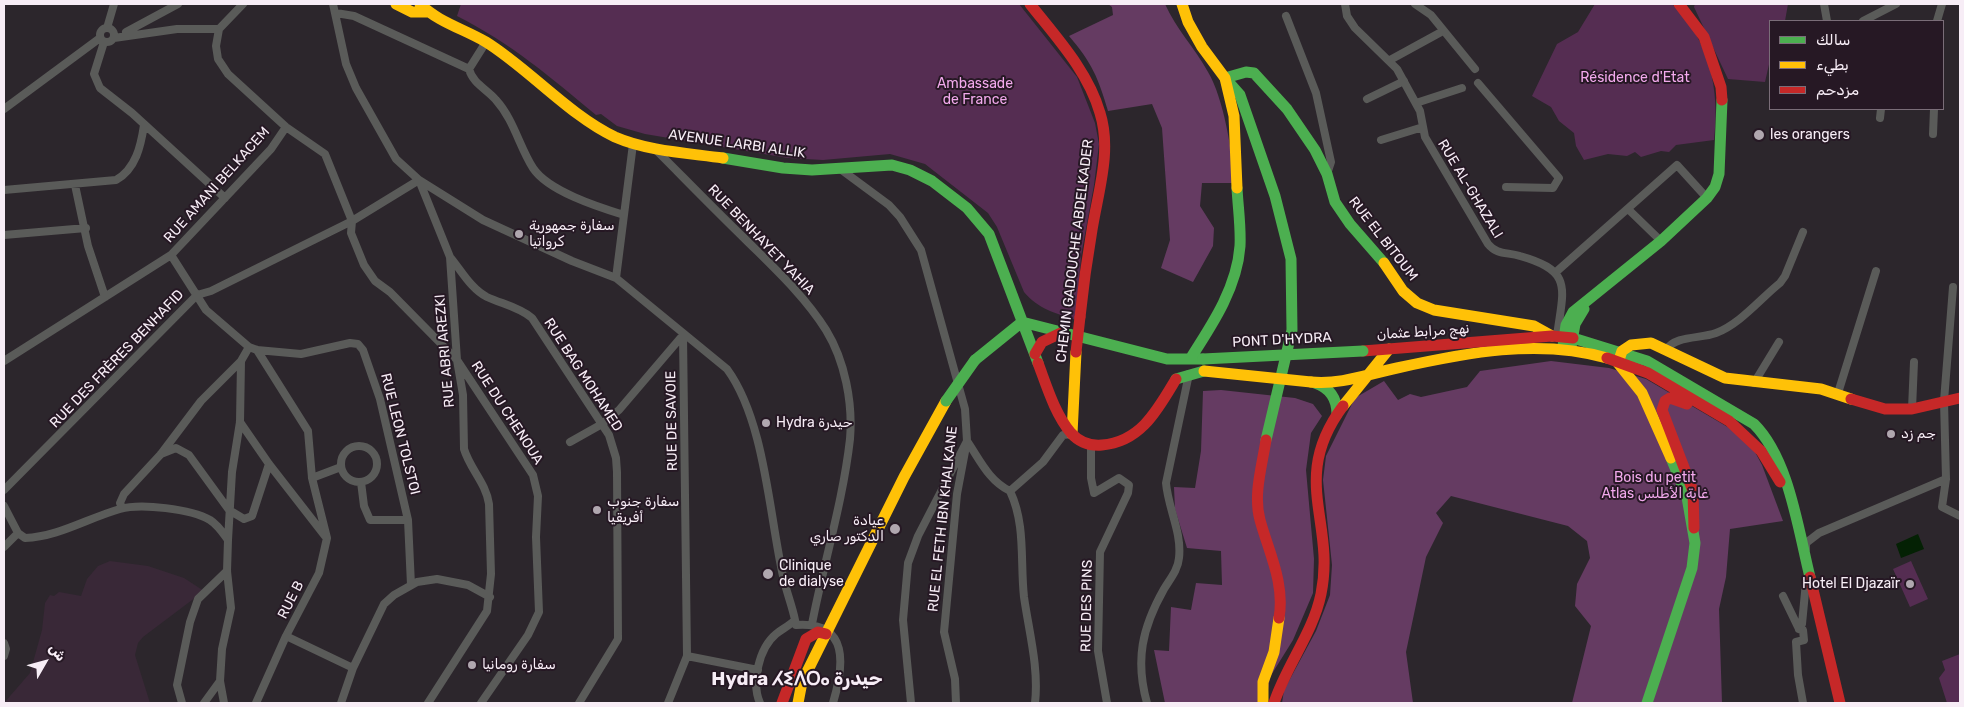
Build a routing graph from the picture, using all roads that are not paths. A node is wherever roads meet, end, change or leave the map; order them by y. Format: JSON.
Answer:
{"nodes":[{"id":1,"x":114,"y":4,"type":"edge"},
{"id":2,"x":178,"y":4,"type":"edge"},
{"id":3,"x":243,"y":4,"type":"edge"},
{"id":4,"x":333,"y":4,"type":"edge"},
{"id":5,"x":396,"y":4,"type":"edge"},
{"id":6,"x":1030,"y":4,"type":"edge"},
{"id":7,"x":1182,"y":4,"type":"edge"},
{"id":8,"x":1345,"y":4,"type":"edge"},
{"id":9,"x":1415,"y":4,"type":"edge"},
{"id":10,"x":1679,"y":4,"type":"edge"},
{"id":11,"x":1824,"y":4,"type":"edge"},
{"id":12,"x":1896,"y":4,"type":"edge"},
{"id":13,"x":1942,"y":4,"type":"edge"},
{"id":14,"x":424,"y":8,"type":"edge"},
{"id":15,"x":336,"y":13,"type":"junction"},
{"id":16,"x":1286,"y":16,"type":"dead end"},
{"id":17,"x":1827,"y":20,"type":"edge"},
{"id":18,"x":1865,"y":20,"type":"edge"},
{"id":19,"x":1938,"y":20,"type":"edge"},
{"id":20,"x":107,"y":28,"type":"junction"},
{"id":21,"x":219,"y":29,"type":"junction"},
{"id":22,"x":1444,"y":31,"type":"junction"},
{"id":23,"x":114,"y":36,"type":"junction"},
{"id":24,"x":102,"y":40,"type":"junction"},
{"id":25,"x":486,"y":42,"type":"junction"},
{"id":26,"x":1390,"y":60,"type":"junction"},
{"id":27,"x":469,"y":69,"type":"junction"},
{"id":28,"x":1475,"y":69,"type":"dead end"},
{"id":29,"x":1225,"y":78,"type":"junction"},
{"id":30,"x":1404,"y":81,"type":"junction"},
{"id":31,"x":1478,"y":83,"type":"dead end"},
{"id":32,"x":1462,"y":88,"type":"dead end"},
{"id":33,"x":1367,"y":99,"type":"dead end"},
{"id":34,"x":1416,"y":103,"type":"junction"},
{"id":35,"x":4,"y":110,"type":"edge"},
{"id":36,"x":1881,"y":110,"type":"edge"},
{"id":37,"x":1934,"y":110,"type":"edge"},
{"id":38,"x":1880,"y":118,"type":"dead end"},
{"id":39,"x":144,"y":125,"type":"junction"},
{"id":40,"x":286,"y":127,"type":"junction"},
{"id":41,"x":1423,"y":127,"type":"junction"},
{"id":42,"x":1933,"y":134,"type":"dead end"},
{"id":43,"x":1380,"y":140,"type":"dead end"},
{"id":44,"x":633,"y":144,"type":"junction"},
{"id":45,"x":653,"y":147,"type":"junction"},
{"id":46,"x":839,"y":168,"type":"junction"},
{"id":47,"x":1327,"y":174,"type":"junction"},
{"id":48,"x":419,"y":180,"type":"junction"},
{"id":49,"x":75,"y":185,"type":"junction"},
{"id":50,"x":1506,"y":187,"type":"dead end"},
{"id":51,"x":4,"y":190,"type":"edge"},
{"id":52,"x":224,"y":198,"type":"junction"},
{"id":53,"x":1707,"y":198,"type":"junction"},
{"id":54,"x":1629,"y":210,"type":"junction"},
{"id":55,"x":624,"y":215,"type":"junction"},
{"id":56,"x":352,"y":221,"type":"junction"},
{"id":57,"x":86,"y":228,"type":"junction"},
{"id":58,"x":1803,"y":232,"type":"dead end"},
{"id":59,"x":5,"y":237,"type":"edge"},
{"id":60,"x":1661,"y":240,"type":"junction"},
{"id":61,"x":171,"y":255,"type":"junction"},
{"id":62,"x":450,"y":257,"type":"junction"},
{"id":63,"x":1876,"y":271,"type":"dead end"},
{"id":64,"x":1556,"y":272,"type":"junction"},
{"id":65,"x":616,"y":278,"type":"junction"},
{"id":66,"x":1953,"y":287,"type":"dead end"},
{"id":67,"x":197,"y":295,"type":"junction"},
{"id":68,"x":1014,"y":296,"type":"junction"},
{"id":69,"x":105,"y":297,"type":"junction"},
{"id":70,"x":1025,"y":327,"type":"junction"},
{"id":71,"x":1062,"y":332,"type":"junction"},
{"id":72,"x":683,"y":335,"type":"junction"},
{"id":73,"x":1562,"y":336,"type":"junction"},
{"id":74,"x":1202,"y":338,"type":"junction"},
{"id":75,"x":1780,"y":342,"type":"dead end"},
{"id":76,"x":249,"y":347,"type":"junction"},
{"id":77,"x":1388,"y":349,"type":"junction"},
{"id":78,"x":1567,"y":349,"type":"junction"},
{"id":79,"x":257,"y":350,"type":"junction"},
{"id":80,"x":1666,"y":350,"type":"junction"},
{"id":81,"x":1364,"y":351,"type":"junction"},
{"id":82,"x":1035,"y":354,"type":"junction"},
{"id":83,"x":1620,"y":356,"type":"junction"},
{"id":84,"x":1167,"y":359,"type":"junction"},
{"id":85,"x":1190,"y":359,"type":"junction"},
{"id":86,"x":1202,"y":359,"type":"junction"},
{"id":87,"x":457,"y":360,"type":"junction"},
{"id":88,"x":4,"y":361,"type":"edge"},
{"id":89,"x":241,"y":361,"type":"junction"},
{"id":90,"x":1914,"y":362,"type":"dead end"},
{"id":91,"x":1189,"y":374,"type":"junction"},
{"id":92,"x":1369,"y":375,"type":"junction"},
{"id":93,"x":1176,"y":379,"type":"junction"},
{"id":94,"x":1313,"y":382,"type":"junction"},
{"id":95,"x":1754,"y":383,"type":"junction"},
{"id":96,"x":1838,"y":393,"type":"junction"},
{"id":97,"x":1960,"y":398,"type":"edge"},
{"id":98,"x":1944,"y":401,"type":"junction"},
{"id":99,"x":1912,"y":409,"type":"junction"},
{"id":100,"x":1337,"y":414,"type":"junction"},
{"id":101,"x":240,"y":422,"type":"junction"},
{"id":102,"x":1731,"y":422,"type":"junction"},
{"id":103,"x":602,"y":424,"type":"junction"},
{"id":104,"x":1072,"y":434,"type":"junction"},
{"id":105,"x":968,"y":441,"type":"junction"},
{"id":106,"x":570,"y":442,"type":"dead end"},
{"id":107,"x":1091,"y":445,"type":"junction"},
{"id":108,"x":392,"y":451,"type":"junction"},
{"id":109,"x":161,"y":454,"type":"junction"},
{"id":110,"x":376,"y":457,"type":"junction"},
{"id":111,"x":269,"y":464,"type":"junction"},
{"id":112,"x":341,"y":467,"type":"junction"},
{"id":113,"x":312,"y":478,"type":"junction"},
{"id":114,"x":1946,"y":479,"type":"junction"},
{"id":115,"x":361,"y":482,"type":"junction"},
{"id":116,"x":4,"y":490,"type":"edge"},
{"id":117,"x":1010,"y":492,"type":"junction"},
{"id":118,"x":320,"y":504,"type":"junction"},
{"id":119,"x":1791,"y":505,"type":"junction"},
{"id":120,"x":4,"y":506,"type":"edge"},
{"id":121,"x":122,"y":508,"type":"junction"},
{"id":122,"x":302,"y":509,"type":"junction"},
{"id":123,"x":229,"y":510,"type":"junction"},
{"id":124,"x":1960,"y":516,"type":"edge"},
{"id":125,"x":408,"y":520,"type":"junction"},
{"id":126,"x":1694,"y":528,"type":"junction"},
{"id":127,"x":18,"y":533,"type":"junction"},
{"id":128,"x":327,"y":538,"type":"junction"},
{"id":129,"x":228,"y":540,"type":"junction"},
{"id":130,"x":4,"y":547,"type":"edge"},
{"id":131,"x":1806,"y":562,"type":"junction"},
{"id":132,"x":227,"y":571,"type":"junction"},
{"id":133,"x":1809,"y":578,"type":"junction"},
{"id":134,"x":411,"y":585,"type":"junction"},
{"id":135,"x":1783,"y":596,"type":"dead end"},
{"id":136,"x":490,"y":597,"type":"junction"},
{"id":137,"x":796,"y":620,"type":"junction"},
{"id":138,"x":1799,"y":629,"type":"junction"},
{"id":139,"x":827,"y":632,"type":"junction"},
{"id":140,"x":810,"y":633,"type":"junction"},
{"id":141,"x":286,"y":636,"type":"junction"},
{"id":142,"x":4,"y":644,"type":"edge"},
{"id":143,"x":821,"y":646,"type":"junction"},
{"id":144,"x":4,"y":656,"type":"edge"},
{"id":145,"x":687,"y":656,"type":"junction"},
{"id":146,"x":353,"y":668,"type":"junction"},
{"id":147,"x":758,"y":670,"type":"junction"},
{"id":148,"x":220,"y":681,"type":"junction"},
{"id":149,"x":182,"y":703,"type":"edge"},
{"id":150,"x":204,"y":703,"type":"edge"},
{"id":151,"x":224,"y":703,"type":"edge"},
{"id":152,"x":256,"y":703,"type":"edge"},
{"id":153,"x":341,"y":703,"type":"edge"},
{"id":154,"x":428,"y":703,"type":"edge"},
{"id":155,"x":481,"y":703,"type":"edge"},
{"id":156,"x":580,"y":703,"type":"edge"},
{"id":157,"x":668,"y":703,"type":"edge"},
{"id":158,"x":760,"y":703,"type":"edge"},
{"id":159,"x":782,"y":703,"type":"edge"},
{"id":160,"x":798,"y":703,"type":"edge"},
{"id":161,"x":833,"y":703,"type":"edge"},
{"id":162,"x":911,"y":703,"type":"edge"},
{"id":163,"x":956,"y":703,"type":"edge"},
{"id":164,"x":1035,"y":703,"type":"edge"},
{"id":165,"x":1107,"y":703,"type":"edge"},
{"id":166,"x":1147,"y":703,"type":"edge"},
{"id":167,"x":1263,"y":703,"type":"edge"},
{"id":168,"x":1274,"y":703,"type":"edge"},
{"id":169,"x":1647,"y":703,"type":"edge"},
{"id":170,"x":1802,"y":703,"type":"edge"},
{"id":171,"x":1840,"y":703,"type":"edge"}],
"edges":[{"from":1,"to":20,"type":"street"},
{"from":2,"to":23,"type":"street"},
{"from":3,"to":21,"type":"street"},
{"from":4,"to":15,"type":"street","name":"RUE ABRI AREZKI"},
{"from":5,"to":14,"type":"main road","name":"AVENUE LARBI ALLIK"},
{"from":6,"to":104,"type":"main road","name":"CHEMIN GADOUCHE ABDELKADER","bridge":true},
{"from":7,"to":29,"type":"main road"},
{"from":8,"to":26,"type":"street","name":"RUE AL-GHAZALI"},
{"from":9,"to":22,"type":"street"},
{"from":10,"to":53,"type":"main road"},
{"from":11,"to":17,"type":"street"},
{"from":12,"to":18,"type":"street"},
{"from":13,"to":19,"type":"street"},
{"from":14,"to":25,"type":"main road","name":"AVENUE LARBI ALLIK"},
{"from":15,"to":27,"type":"street"},
{"from":15,"to":48,"type":"street","name":"RUE ABRI AREZKI"},
{"from":16,"to":47,"type":"street"},
{"from":20,"to":23,"type":"street"},
{"from":20,"to":24,"type":"street"},
{"from":21,"to":23,"type":"street"},
{"from":21,"to":40,"type":"street","name":"RUE AMANI BELKACEM"},
{"from":22,"to":26,"type":"street"},
{"from":22,"to":28,"type":"street"},
{"from":23,"to":24,"type":"street"},
{"from":24,"to":35,"type":"street"},
{"from":24,"to":39,"type":"street"},
{"from":25,"to":27,"type":"street"},
{"from":25,"to":44,"type":"main road","name":"AVENUE LARBI ALLIK"},
{"from":26,"to":30,"type":"street","name":"RUE AL-GHAZALI"},
{"from":27,"to":55,"type":"street"},
{"from":29,"to":47,"type":"main road","name":"RUE EL BITOUM"},
{"from":29,"to":74,"type":"main road"},
{"from":29,"to":167,"type":"main road"},
{"from":30,"to":33,"type":"street"},
{"from":30,"to":34,"type":"street","name":"RUE AL-GHAZALI"},
{"from":31,"to":50,"type":"street"},
{"from":32,"to":34,"type":"street"},
{"from":34,"to":41,"type":"street","name":"RUE AL-GHAZALI"},
{"from":36,"to":38,"type":"street"},
{"from":37,"to":42,"type":"street"},
{"from":39,"to":49,"type":"street"},
{"from":39,"to":52,"type":"street"},
{"from":40,"to":52,"type":"street","name":"RUE AMANI BELKACEM"},
{"from":40,"to":56,"type":"street","name":"RUE DU CHENOUA"},
{"from":41,"to":43,"type":"street"},
{"from":41,"to":64,"type":"street","name":"RUE AL-GHAZALI"},
{"from":44,"to":45,"type":"main road","name":"AVENUE LARBI ALLIK"},
{"from":44,"to":55,"type":"street"},
{"from":45,"to":46,"type":"main road","name":"AVENUE LARBI ALLIK"},
{"from":45,"to":140,"type":"street","name":"RUE BENHAYET YAHIA"},
{"from":46,"to":68,"type":"main road","name":"AVENUE LARBI ALLIK"},
{"from":46,"to":105,"type":"street","name":"RUE EL FETH IBN KHALKANE"},
{"from":47,"to":73,"type":"main road","name":"RUE EL BITOUM"},
{"from":48,"to":56,"type":"street","name":"RUE DES FRÈRES BENHAFID"},
{"from":48,"to":62,"type":"street","name":"RUE ABRI AREZKI"},
{"from":48,"to":65,"type":"street"},
{"from":49,"to":51,"type":"street"},
{"from":49,"to":57,"type":"street"},
{"from":52,"to":61,"type":"street","name":"RUE AMANI BELKACEM"},
{"from":53,"to":54,"type":"street"},
{"from":53,"to":60,"type":"main road"},
{"from":54,"to":60,"type":"street"},
{"from":54,"to":64,"type":"street"},
{"from":55,"to":65,"type":"street"},
{"from":56,"to":67,"type":"street","name":"RUE DES FRÈRES BENHAFID"},
{"from":56,"to":87,"type":"street","name":"RUE DU CHENOUA"},
{"from":57,"to":59,"type":"street"},
{"from":57,"to":69,"type":"street"},
{"from":58,"to":80,"type":"street"},
{"from":60,"to":73,"type":"main road"},
{"from":61,"to":67,"type":"street","name":"RUE LEON TOLSTOI"},
{"from":61,"to":69,"type":"street","name":"RUE AMANI BELKACEM"},
{"from":62,"to":87,"type":"street","name":"RUE ABRI AREZKI"},
{"from":62,"to":103,"type":"street","name":"RUE BAG MOHAMED"},
{"from":63,"to":96,"type":"street"},
{"from":64,"to":73,"type":"street"},
{"from":65,"to":72,"type":"street"},
{"from":66,"to":98,"type":"street"},
{"from":67,"to":76,"type":"street","name":"RUE LEON TOLSTOI"},
{"from":67,"to":116,"type":"street","name":"RUE DES FRÈRES BENHAFID"},
{"from":68,"to":70,"type":"main road","name":"AVENUE LARBI ALLIK"},
{"from":68,"to":71,"type":"main road"},
{"from":69,"to":88,"type":"street","name":"RUE AMANI BELKACEM"},
{"from":70,"to":71,"type":"main road"},
{"from":70,"to":82,"type":"main road"},
{"from":70,"to":139,"type":"main road","bridge":true},
{"from":71,"to":82,"type":"main road"},
{"from":71,"to":84,"type":"main road","name":"PONT D'HYDRA"},
{"from":72,"to":103,"type":"street"},
{"from":72,"to":137,"type":"street"},
{"from":72,"to":145,"type":"street","name":"RUE DE SAVOIE"},
{"from":73,"to":77,"type":"main road","name":"نهج مرابط عثمان"},
{"from":73,"to":78,"type":"main road"},
{"from":73,"to":83,"type":"main road"},
{"from":74,"to":85,"type":"main road"},
{"from":74,"to":86,"type":"main road"},
{"from":75,"to":95,"type":"street"},
{"from":76,"to":79,"type":"street","name":"RUE LEON TOLSTOI"},
{"from":76,"to":89,"type":"street"},
{"from":77,"to":81,"type":"main road","name":"نهج مرابط عثمان"},
{"from":77,"to":92,"type":"main road"},
{"from":78,"to":83,"type":"main road"},
{"from":78,"to":92,"type":"main road"},
{"from":79,"to":108,"type":"street","name":"RUE LEON TOLSTOI"},
{"from":79,"to":113,"type":"street","name":"RUE B"},
{"from":80,"to":83,"type":"main road"},
{"from":80,"to":95,"type":"main road"},
{"from":81,"to":86,"type":"main road","name":"PONT D'HYDRA","bridge":true},
{"from":81,"to":92,"type":"main road"},
{"from":82,"to":104,"type":"main road"},
{"from":83,"to":102,"type":"main road"},
{"from":83,"to":119,"type":"main road"},
{"from":83,"to":126,"type":"main road"},
{"from":84,"to":85,"type":"main road","name":"PONT D'HYDRA"},
{"from":84,"to":93,"type":"main road"},
{"from":85,"to":86,"type":"main road","name":"PONT D'HYDRA"},
{"from":87,"to":136,"type":"street","name":"RUE ABRI AREZKI"},
{"from":87,"to":155,"type":"street","name":"RUE DU CHENOUA"},
{"from":89,"to":101,"type":"street"},
{"from":89,"to":109,"type":"street"},
{"from":90,"to":99,"type":"street"},
{"from":91,"to":93,"type":"main road"},
{"from":91,"to":94,"type":"main road","bridge":true},
{"from":91,"to":166,"type":"street"},
{"from":92,"to":94,"type":"main road"},
{"from":92,"to":100,"type":"main road"},
{"from":93,"to":107,"type":"main road"},
{"from":94,"to":100,"type":"main road"},
{"from":95,"to":96,"type":"main road"},
{"from":96,"to":99,"type":"main road"},
{"from":97,"to":98,"type":"main road"},
{"from":98,"to":99,"type":"main road"},
{"from":98,"to":114,"type":"street"},
{"from":100,"to":168,"type":"main road"},
{"from":101,"to":111,"type":"street"},
{"from":101,"to":123,"type":"street"},
{"from":102,"to":119,"type":"main road"},
{"from":102,"to":126,"type":"main road"},
{"from":103,"to":106,"type":"street"},
{"from":103,"to":156,"type":"street","name":"RUE BAG MOHAMED"},
{"from":104,"to":107,"type":"main road"},
{"from":104,"to":117,"type":"street"},
{"from":105,"to":117,"type":"street"},
{"from":105,"to":162,"type":"street"},
{"from":105,"to":163,"type":"street","name":"RUE EL FETH IBN KHALKANE"},
{"from":107,"to":165,"type":"street","name":"RUE DES PINS"},
{"from":108,"to":110,"type":"street"},
{"from":108,"to":125,"type":"street","name":"RUE LEON TOLSTOI"},
{"from":109,"to":121,"type":"street"},
{"from":109,"to":123,"type":"street"},
{"from":110,"to":112,"type":"street"},
{"from":110,"to":115,"type":"street"},
{"from":111,"to":122,"type":"street"},
{"from":111,"to":123,"type":"street"},
{"from":112,"to":113,"type":"street"},
{"from":112,"to":115,"type":"street"},
{"from":113,"to":118,"type":"street","name":"RUE B"},
{"from":114,"to":124,"type":"street"},
{"from":114,"to":131,"type":"street"},
{"from":115,"to":125,"type":"street"},
{"from":117,"to":164,"type":"street"},
{"from":118,"to":122,"type":"street"},
{"from":118,"to":128,"type":"street","name":"RUE B"},
{"from":119,"to":131,"type":"main road"},
{"from":120,"to":127,"type":"street"},
{"from":121,"to":127,"type":"street"},
{"from":121,"to":129,"type":"street"},
{"from":122,"to":128,"type":"street"},
{"from":123,"to":129,"type":"street"},
{"from":125,"to":134,"type":"street","name":"RUE LEON TOLSTOI"},
{"from":126,"to":169,"type":"main road"},
{"from":127,"to":130,"type":"street"},
{"from":128,"to":141,"type":"street","name":"RUE B"},
{"from":129,"to":132,"type":"street"},
{"from":131,"to":133,"type":"main road"},
{"from":132,"to":148,"type":"street"},
{"from":132,"to":149,"type":"street"},
{"from":133,"to":138,"type":"street"},
{"from":133,"to":171,"type":"main road"},
{"from":134,"to":136,"type":"street"},
{"from":134,"to":146,"type":"street"},
{"from":135,"to":138,"type":"street"},
{"from":136,"to":154,"type":"street","name":"RUE ABRI AREZKI"},
{"from":137,"to":140,"type":"street"},
{"from":137,"to":147,"type":"street"},
{"from":138,"to":170,"type":"street"},
{"from":139,"to":140,"type":"main road"},
{"from":139,"to":143,"type":"main road"},
{"from":139,"to":161,"type":"street"},
{"from":140,"to":143,"type":"main road"},
{"from":140,"to":159,"type":"main road"},
{"from":141,"to":146,"type":"street"},
{"from":141,"to":152,"type":"street","name":"RUE B"},
{"from":142,"to":144,"type":"street"},
{"from":143,"to":160,"type":"main road"},
{"from":145,"to":147,"type":"street"},
{"from":145,"to":157,"type":"street"},
{"from":146,"to":153,"type":"street"},
{"from":147,"to":158,"type":"street"},
{"from":148,"to":150,"type":"street"},
{"from":148,"to":151,"type":"street"}]}
